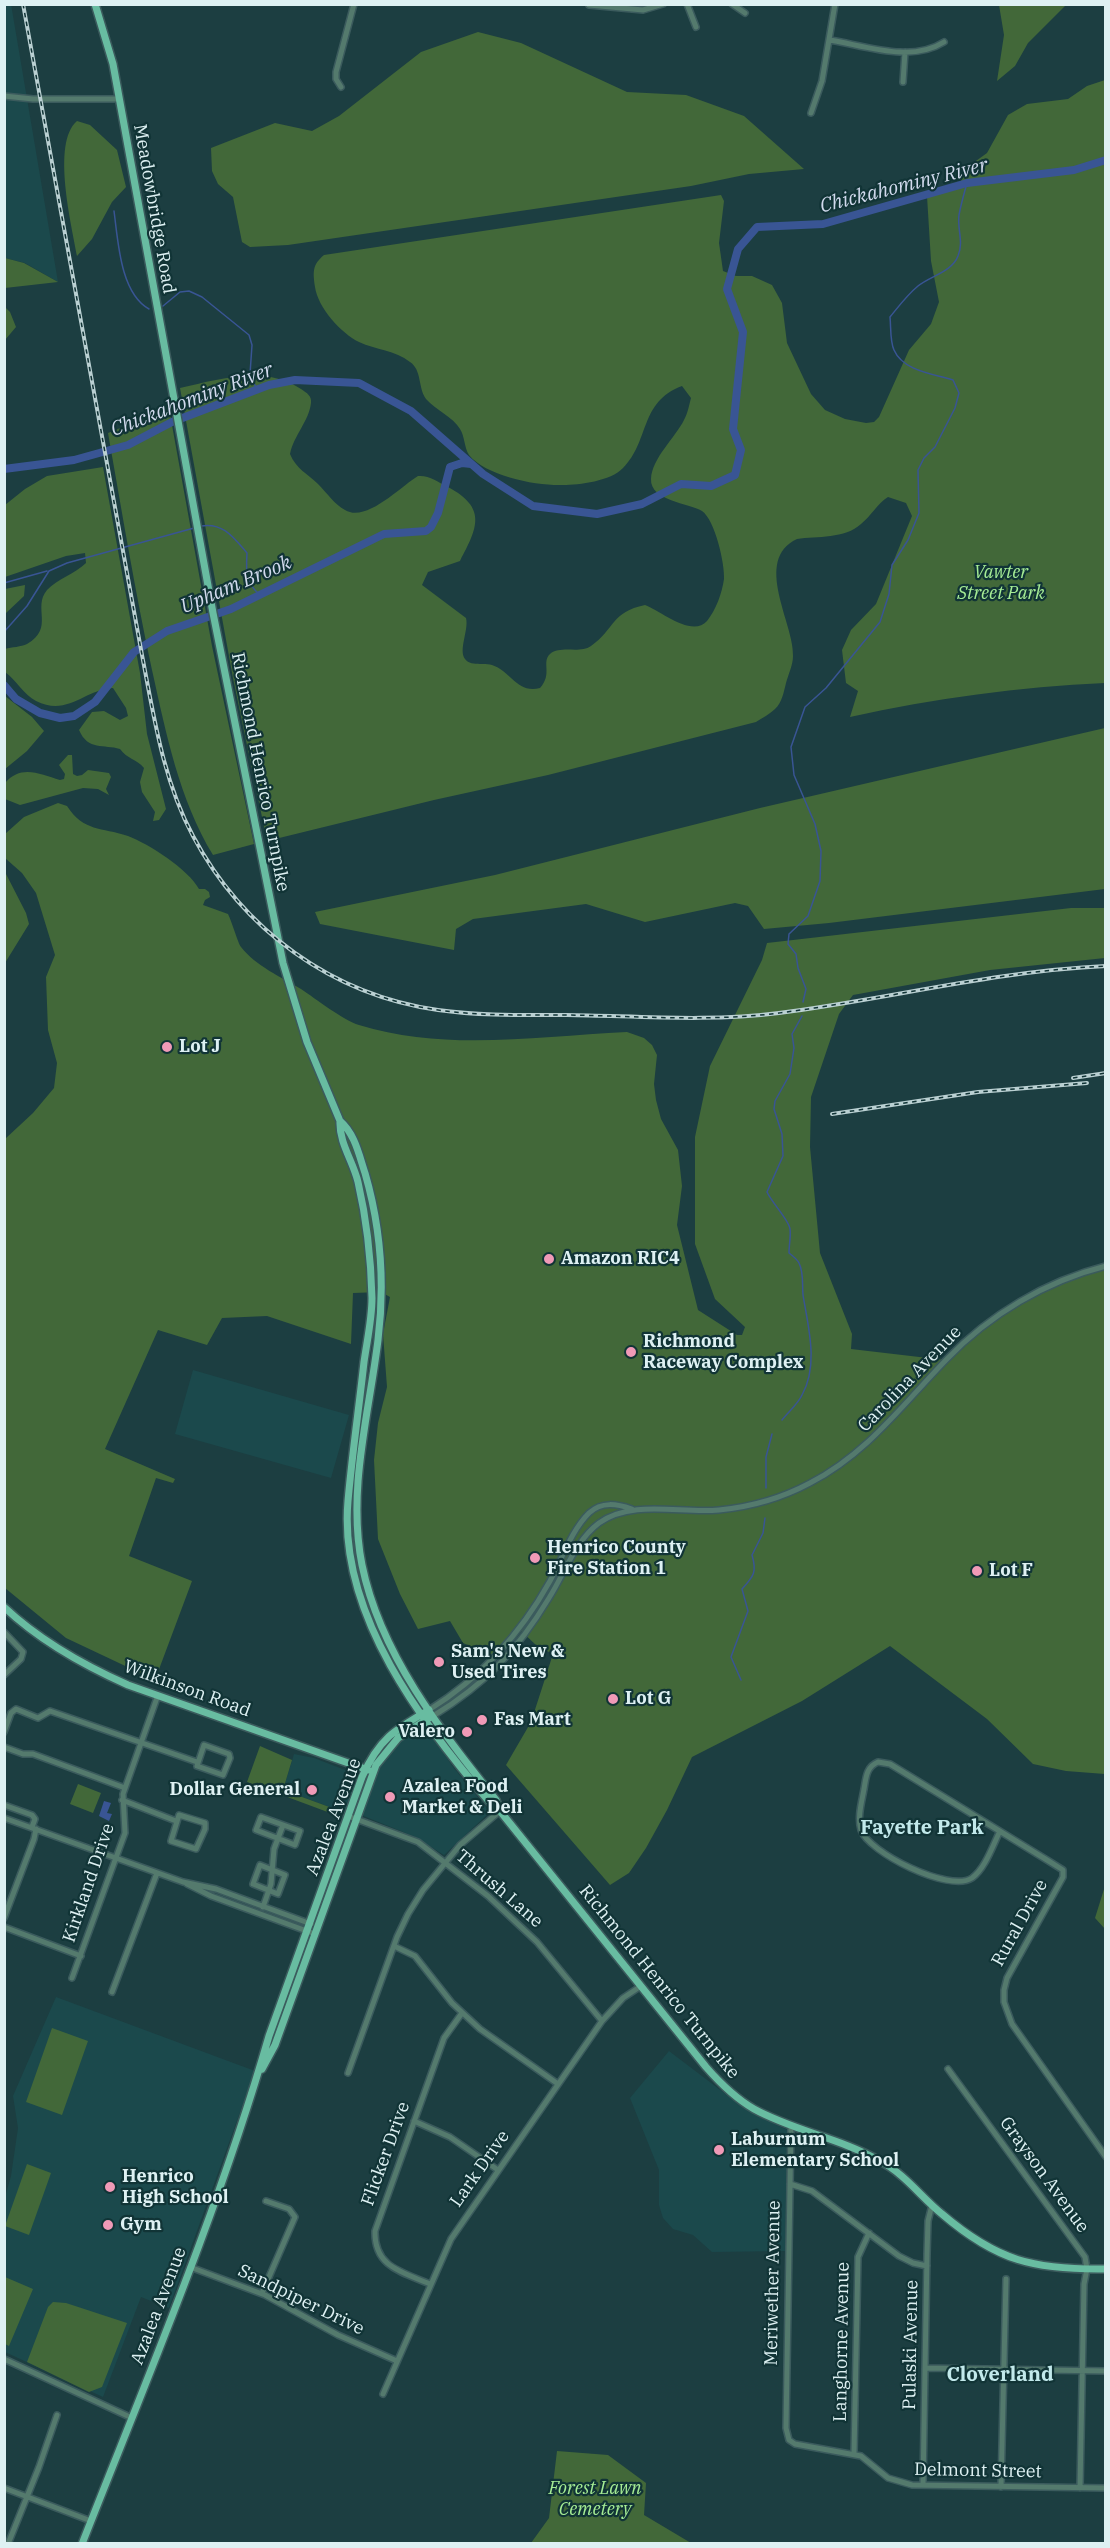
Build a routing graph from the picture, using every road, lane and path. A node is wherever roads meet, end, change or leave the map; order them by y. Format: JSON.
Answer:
{"nodes":[{"id":1,"x":95,"y":4,"type":"edge"},
{"id":2,"x":354,"y":4,"type":"edge"},
{"id":3,"x":663,"y":4,"type":"edge"},
{"id":4,"x":687,"y":4,"type":"edge"},
{"id":5,"x":732,"y":4,"type":"edge"},
{"id":6,"x":836,"y":4,"type":"edge"},
{"id":7,"x":589,"y":5,"type":"edge"},
{"id":8,"x":600,"y":5,"type":"edge"},
{"id":9,"x":745,"y":13,"type":"dead end"},
{"id":10,"x":696,"y":27,"type":"dead end"},
{"id":11,"x":830,"y":40,"type":"junction"},
{"id":12,"x":944,"y":42,"type":"dead end"},
{"id":13,"x":905,"y":52,"type":"junction"},
{"id":14,"x":903,"y":82,"type":"dead end"},
{"id":15,"x":341,"y":87,"type":"dead end"},
{"id":16,"x":4,"y":96,"type":"edge"},
{"id":17,"x":119,"y":99,"type":"junction"},
{"id":18,"x":811,"y":113,"type":"dead end"},
{"id":19,"x":177,"y":420,"type":"joint"},
{"id":20,"x":1106,"y":1266,"type":"edge"},
{"id":21,"x":769,"y":1500,"type":"joint"},
{"id":22,"x":634,"y":1510,"type":"junction"},
{"id":23,"x":4,"y":1607,"type":"edge"},
{"id":24,"x":4,"y":1632,"type":"edge"},
{"id":25,"x":4,"y":1674,"type":"edge"},
{"id":26,"x":158,"y":1695,"type":"junction"},
{"id":27,"x":427,"y":1715,"type":"junction"},
{"id":28,"x":4,"y":1732,"type":"edge"},
{"id":29,"x":141,"y":1743,"type":"junction"},
{"id":30,"x":4,"y":1748,"type":"edge"},
{"id":31,"x":197,"y":1762,"type":"junction"},
{"id":32,"x":370,"y":1771,"type":"junction"},
{"id":33,"x":125,"y":1788,"type":"junction"},
{"id":34,"x":122,"y":1800,"type":"junction"},
{"id":35,"x":4,"y":1805,"type":"edge"},
{"id":36,"x":500,"y":1811,"type":"junction"},
{"id":37,"x":4,"y":1818,"type":"edge"},
{"id":38,"x":352,"y":1818,"type":"junction"},
{"id":39,"x":176,"y":1821,"type":"junction"},
{"id":40,"x":283,"y":1825,"type":"junction"},
{"id":41,"x":34,"y":1828,"type":"junction"},
{"id":42,"x":1000,"y":1831,"type":"junction"},
{"id":43,"x":278,"y":1838,"type":"junction"},
{"id":44,"x":116,"y":1858,"type":"junction"},
{"id":45,"x":446,"y":1862,"type":"junction"},
{"id":46,"x":272,"y":1869,"type":"junction"},
{"id":47,"x":157,"y":1873,"type":"junction"},
{"id":48,"x":183,"y":1882,"type":"junction"},
{"id":49,"x":269,"y":1891,"type":"junction"},
{"id":50,"x":263,"y":1906,"type":"junction"},
{"id":51,"x":260,"y":1915,"type":"junction"},
{"id":52,"x":4,"y":1918,"type":"edge"},
{"id":53,"x":310,"y":1923,"type":"junction"},
{"id":54,"x":318,"y":1926,"type":"junction"},
{"id":55,"x":4,"y":1927,"type":"edge"},
{"id":56,"x":307,"y":1932,"type":"junction"},
{"id":57,"x":315,"y":1934,"type":"junction"},
{"id":58,"x":394,"y":1946,"type":"junction"},
{"id":59,"x":81,"y":1956,"type":"junction"},
{"id":60,"x":72,"y":1978,"type":"dead end"},
{"id":61,"x":641,"y":1986,"type":"junction"},
{"id":62,"x":112,"y":1992,"type":"dead end"},
{"id":63,"x":462,"y":2013,"type":"junction"},
{"id":64,"x":602,"y":2021,"type":"junction"},
{"id":65,"x":948,"y":2069,"type":"dead end"},
{"id":66,"x":348,"y":2073,"type":"dead end"},
{"id":67,"x":257,"y":2076,"type":"junction"},
{"id":68,"x":558,"y":2084,"type":"junction"},
{"id":69,"x":414,"y":2121,"type":"junction"},
{"id":70,"x":791,"y":2126,"type":"junction"},
{"id":71,"x":1106,"y":2157,"type":"edge"},
{"id":72,"x":498,"y":2170,"type":"junction"},
{"id":73,"x":790,"y":2184,"type":"junction"},
{"id":74,"x":266,"y":2201,"type":"dead end"},
{"id":75,"x":932,"y":2205,"type":"junction"},
{"id":76,"x":869,"y":2233,"type":"junction"},
{"id":77,"x":927,"y":2266,"type":"junction"},
{"id":78,"x":190,"y":2267,"type":"junction"},
{"id":79,"x":1087,"y":2270,"type":"junction"},
{"id":80,"x":1106,"y":2270,"type":"edge"},
{"id":81,"x":1005,"y":2279,"type":"dead end"},
{"id":82,"x":430,"y":2284,"type":"junction"},
{"id":83,"x":262,"y":2293,"type":"junction"},
{"id":84,"x":397,"y":2361,"type":"junction"},
{"id":85,"x":5,"y":2362,"type":"edge"},
{"id":86,"x":925,"y":2368,"type":"junction"},
{"id":87,"x":1004,"y":2369,"type":"junction"},
{"id":88,"x":1082,"y":2370,"type":"junction"},
{"id":89,"x":1106,"y":2371,"type":"edge"},
{"id":90,"x":383,"y":2394,"type":"dead end"},
{"id":91,"x":57,"y":2415,"type":"dead end"},
{"id":92,"x":132,"y":2418,"type":"junction"},
{"id":93,"x":789,"y":2440,"type":"joint"},
{"id":94,"x":854,"y":2454,"type":"junction"},
{"id":95,"x":923,"y":2485,"type":"junction"},
{"id":96,"x":1001,"y":2487,"type":"junction"},
{"id":97,"x":4,"y":2488,"type":"edge"},
{"id":98,"x":1080,"y":2488,"type":"junction"},
{"id":99,"x":1106,"y":2488,"type":"edge"},
{"id":100,"x":27,"y":2497,"type":"junction"},
{"id":101,"x":91,"y":2521,"type":"junction"},
{"id":102,"x":8,"y":2544,"type":"edge"},
{"id":103,"x":82,"y":2544,"type":"edge"}],
"edges":[{"from":1,"to":17,"type":"main road","name":"Meadowbridge Road"},
{"from":2,"to":15,"type":"street"},
{"from":3,"to":8,"type":"street"},
{"from":4,"to":10,"type":"street"},
{"from":5,"to":9,"type":"street"},
{"from":6,"to":11,"type":"street"},
{"from":7,"to":8,"type":"street"},
{"from":11,"to":13,"type":"street"},
{"from":11,"to":18,"type":"street"},
{"from":12,"to":13,"type":"street"},
{"from":13,"to":14,"type":"street"},
{"from":16,"to":17,"type":"street"},
{"from":17,"to":19,"type":"main road","name":"Meadowbridge Road"},
{"from":19,"to":27,"type":"main road","name":"Richmond Henrico Turnpike"},
{"from":20,"to":21,"type":"street","name":"Carolina Avenue"},
{"from":21,"to":22,"type":"street","name":"Azalea Avenue"},
{"from":22,"to":27,"type":"street","name":"Azalea Avenue"},
{"from":22,"to":27,"type":"street","name":"Azalea Avenue"},
{"from":23,"to":26,"type":"main road","name":"Wilkinson Road"},
{"from":24,"to":25,"type":"street"},
{"from":26,"to":29,"type":"street","name":"Kirkland Drive"},
{"from":26,"to":32,"type":"main road","name":"Wilkinson Road"},
{"from":27,"to":32,"type":"main road","name":"Azalea Avenue"},
{"from":27,"to":36,"type":"main road","name":"Richmond Henrico Turnpike"},
{"from":28,"to":29,"type":"street"},
{"from":29,"to":31,"type":"street"},
{"from":29,"to":33,"type":"street","name":"Kirkland Drive"},
{"from":30,"to":33,"type":"street"},
{"from":31,"to":31,"type":"street"},
{"from":32,"to":38,"type":"main road","name":"Azalea Avenue"},
{"from":33,"to":34,"type":"street","name":"Kirkland Drive"},
{"from":34,"to":39,"type":"street"},
{"from":34,"to":44,"type":"street","name":"Kirkland Drive"},
{"from":35,"to":41,"type":"street"},
{"from":36,"to":45,"type":"street"},
{"from":36,"to":61,"type":"main road","name":"Richmond Henrico Turnpike"},
{"from":37,"to":41,"type":"street"},
{"from":38,"to":45,"type":"street","name":"Thrush Lane"},
{"from":38,"to":53,"type":"main road","name":"Azalea Avenue"},
{"from":38,"to":54,"type":"main road","name":"Azalea Avenue"},
{"from":39,"to":39,"type":"street"},
{"from":40,"to":43,"type":"street"},
{"from":40,"to":43,"type":"street"},
{"from":40,"to":43,"type":"street"},
{"from":41,"to":44,"type":"street"},
{"from":41,"to":52,"type":"street"},
{"from":42,"to":42,"type":"street"},
{"from":42,"to":71,"type":"street","name":"Rural Drive"},
{"from":43,"to":46,"type":"street"},
{"from":44,"to":47,"type":"street"},
{"from":44,"to":59,"type":"street","name":"Kirkland Drive"},
{"from":45,"to":58,"type":"street"},
{"from":45,"to":64,"type":"street","name":"Thrush Lane"},
{"from":46,"to":49,"type":"street"},
{"from":46,"to":49,"type":"street"},
{"from":46,"to":49,"type":"street"},
{"from":47,"to":48,"type":"street"},
{"from":47,"to":62,"type":"street"},
{"from":48,"to":50,"type":"street"},
{"from":48,"to":51,"type":"street"},
{"from":49,"to":50,"type":"street"},
{"from":50,"to":51,"type":"street"},
{"from":50,"to":53,"type":"street"},
{"from":51,"to":56,"type":"street"},
{"from":53,"to":54,"type":"street"},
{"from":53,"to":56,"type":"main road","name":"Azalea Avenue"},
{"from":54,"to":57,"type":"main road","name":"Azalea Avenue"},
{"from":55,"to":59,"type":"street"},
{"from":56,"to":57,"type":"street"},
{"from":56,"to":67,"type":"main road","name":"Azalea Avenue"},
{"from":57,"to":67,"type":"main road","name":"Azalea Avenue"},
{"from":58,"to":63,"type":"street"},
{"from":58,"to":66,"type":"street"},
{"from":59,"to":60,"type":"street","name":"Kirkland Drive"},
{"from":61,"to":64,"type":"street","name":"Lark Drive"},
{"from":61,"to":70,"type":"main road","name":"Richmond Henrico Turnpike"},
{"from":63,"to":68,"type":"street"},
{"from":63,"to":69,"type":"street","name":"Flicker Drive"},
{"from":64,"to":68,"type":"street","name":"Lark Drive"},
{"from":65,"to":79,"type":"street","name":"Grayson Avenue"},
{"from":67,"to":78,"type":"main road","name":"Azalea Avenue"},
{"from":68,"to":72,"type":"street","name":"Lark Drive"},
{"from":69,"to":72,"type":"street"},
{"from":69,"to":82,"type":"street","name":"Flicker Drive"},
{"from":70,"to":73,"type":"street","name":"Meriwether Avenue"},
{"from":70,"to":75,"type":"main road","name":"Richmond Henrico Turnpike"},
{"from":72,"to":82,"type":"street","name":"Lark Drive"},
{"from":73,"to":76,"type":"street"},
{"from":73,"to":93,"type":"street","name":"Meriwether Avenue"},
{"from":74,"to":83,"type":"street"},
{"from":75,"to":77,"type":"street","name":"Pulaski Avenue"},
{"from":75,"to":79,"type":"main road","name":"Richmond Henrico Turnpike"},
{"from":76,"to":77,"type":"street"},
{"from":76,"to":94,"type":"street","name":"Langhorne Avenue"},
{"from":77,"to":86,"type":"street","name":"Pulaski Avenue"},
{"from":78,"to":83,"type":"street","name":"Sandpiper Drive"},
{"from":78,"to":92,"type":"main road","name":"Azalea Avenue"},
{"from":79,"to":80,"type":"main road","name":"Richmond Henrico Turnpike"},
{"from":79,"to":88,"type":"street"},
{"from":81,"to":87,"type":"street"},
{"from":82,"to":84,"type":"street","name":"Lark Drive"},
{"from":83,"to":84,"type":"street","name":"Sandpiper Drive"},
{"from":84,"to":90,"type":"street","name":"Lark Drive"},
{"from":85,"to":92,"type":"street"},
{"from":86,"to":87,"type":"street"},
{"from":86,"to":95,"type":"street","name":"Pulaski Avenue"},
{"from":87,"to":88,"type":"street"},
{"from":87,"to":96,"type":"street"},
{"from":88,"to":89,"type":"street"},
{"from":88,"to":98,"type":"street"},
{"from":91,"to":100,"type":"street"},
{"from":92,"to":101,"type":"main road","name":"Azalea Avenue"},
{"from":93,"to":94,"type":"street","name":"Delmont Street"},
{"from":94,"to":95,"type":"street","name":"Delmont Street"},
{"from":95,"to":96,"type":"street","name":"Delmont Street"},
{"from":96,"to":98,"type":"street","name":"Delmont Street"},
{"from":97,"to":100,"type":"street"},
{"from":98,"to":99,"type":"street","name":"Delmont Street"},
{"from":100,"to":101,"type":"street"},
{"from":100,"to":102,"type":"street"},
{"from":101,"to":103,"type":"main road","name":"Azalea Avenue"}]}
